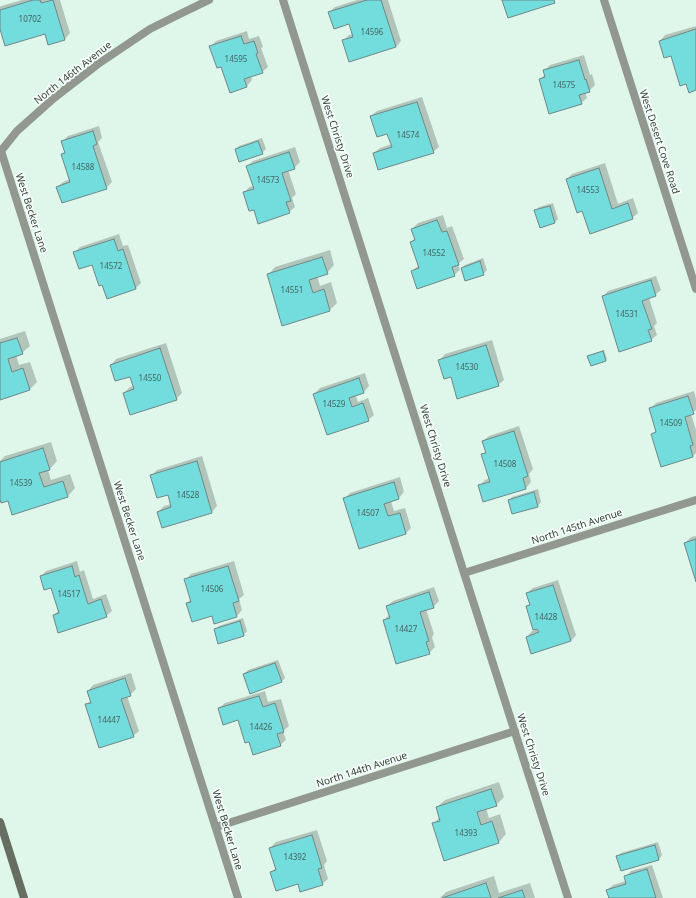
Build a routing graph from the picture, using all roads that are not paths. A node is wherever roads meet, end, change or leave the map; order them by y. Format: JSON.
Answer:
{"nodes":[{"id":1,"x":209,"y":0,"type":"edge"},
{"id":2,"x":282,"y":0,"type":"edge"},
{"id":3,"x":604,"y":0,"type":"edge"},
{"id":4,"x":1,"y":151,"type":"joint"},
{"id":5,"x":696,"y":287,"type":"edge"},
{"id":6,"x":696,"y":500,"type":"edge"},
{"id":7,"x":464,"y":573,"type":"junction"},
{"id":8,"x":515,"y":731,"type":"junction"},
{"id":9,"x":0,"y":822,"type":"edge"},
{"id":10,"x":216,"y":827,"type":"junction"},
{"id":11,"x":24,"y":898,"type":"edge"},
{"id":12,"x":238,"y":898,"type":"edge"},
{"id":13,"x":568,"y":898,"type":"edge"}],
"edges":[{"from":1,"to":4,"type":"street","name":"North 146th Avenue"},
{"from":2,"to":7,"type":"street","name":"West Christy Drive"},
{"from":3,"to":5,"type":"street","name":"West Desert Cove Road"},
{"from":4,"to":10,"type":"street","name":"West Becker Lane"},
{"from":6,"to":7,"type":"street","name":"North 145th Avenue"},
{"from":7,"to":8,"type":"street","name":"West Christy Drive"},
{"from":8,"to":10,"type":"street","name":"North 144th Avenue"},
{"from":8,"to":13,"type":"street","name":"West Christy Drive"},
{"from":9,"to":11,"type":"main road"},
{"from":10,"to":12,"type":"street","name":"West Becker Lane"}]}
